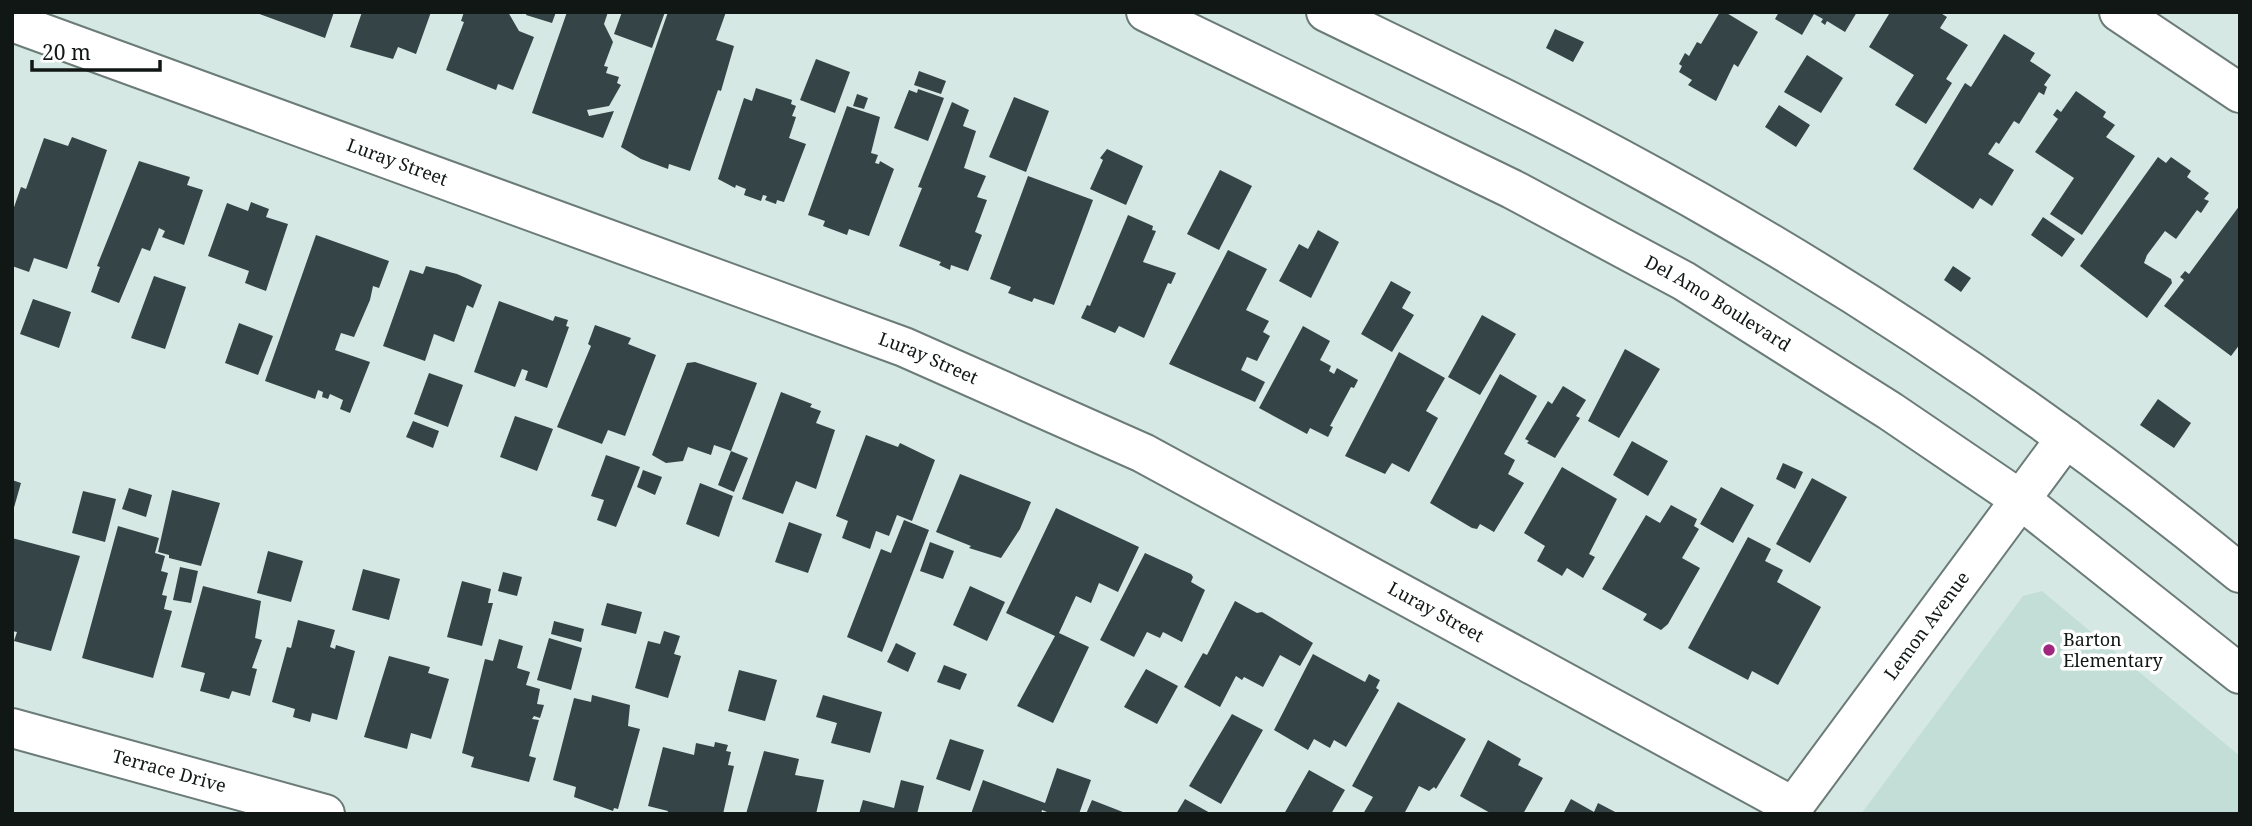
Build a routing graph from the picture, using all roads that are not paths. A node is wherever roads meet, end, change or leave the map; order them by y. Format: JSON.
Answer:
{"nodes":[{"id":1,"x":1146,"y":12,"type":"edge"},
{"id":2,"x":1326,"y":12,"type":"edge"},
{"id":3,"x":2119,"y":12,"type":"edge"},
{"id":4,"x":12,"y":22,"type":"edge"},
{"id":5,"x":2240,"y":93,"type":"edge"},
{"id":6,"x":2066,"y":438,"type":"junction"},
{"id":7,"x":2021,"y":500,"type":"junction"},
{"id":8,"x":2240,"y":573,"type":"edge"},
{"id":9,"x":2240,"y":674,"type":"edge"},
{"id":10,"x":12,"y":728,"type":"edge"},
{"id":11,"x":1791,"y":810,"type":"edge"},
{"id":12,"x":325,"y":814,"type":"edge"}],
"edges":[{"from":1,"to":7,"type":"street","name":"Del Amo Boulevard"},
{"from":2,"to":6,"type":"street"},
{"from":3,"to":5,"type":"street"},
{"from":4,"to":11,"type":"street","name":"Luray Street"},
{"from":6,"to":7,"type":"street","name":"Lemon Avenue"},
{"from":6,"to":8,"type":"street"},
{"from":7,"to":9,"type":"street","name":"Del Amo Boulevard"},
{"from":7,"to":11,"type":"street","name":"Lemon Avenue"},
{"from":10,"to":12,"type":"street","name":"Terrace Drive"}]}
